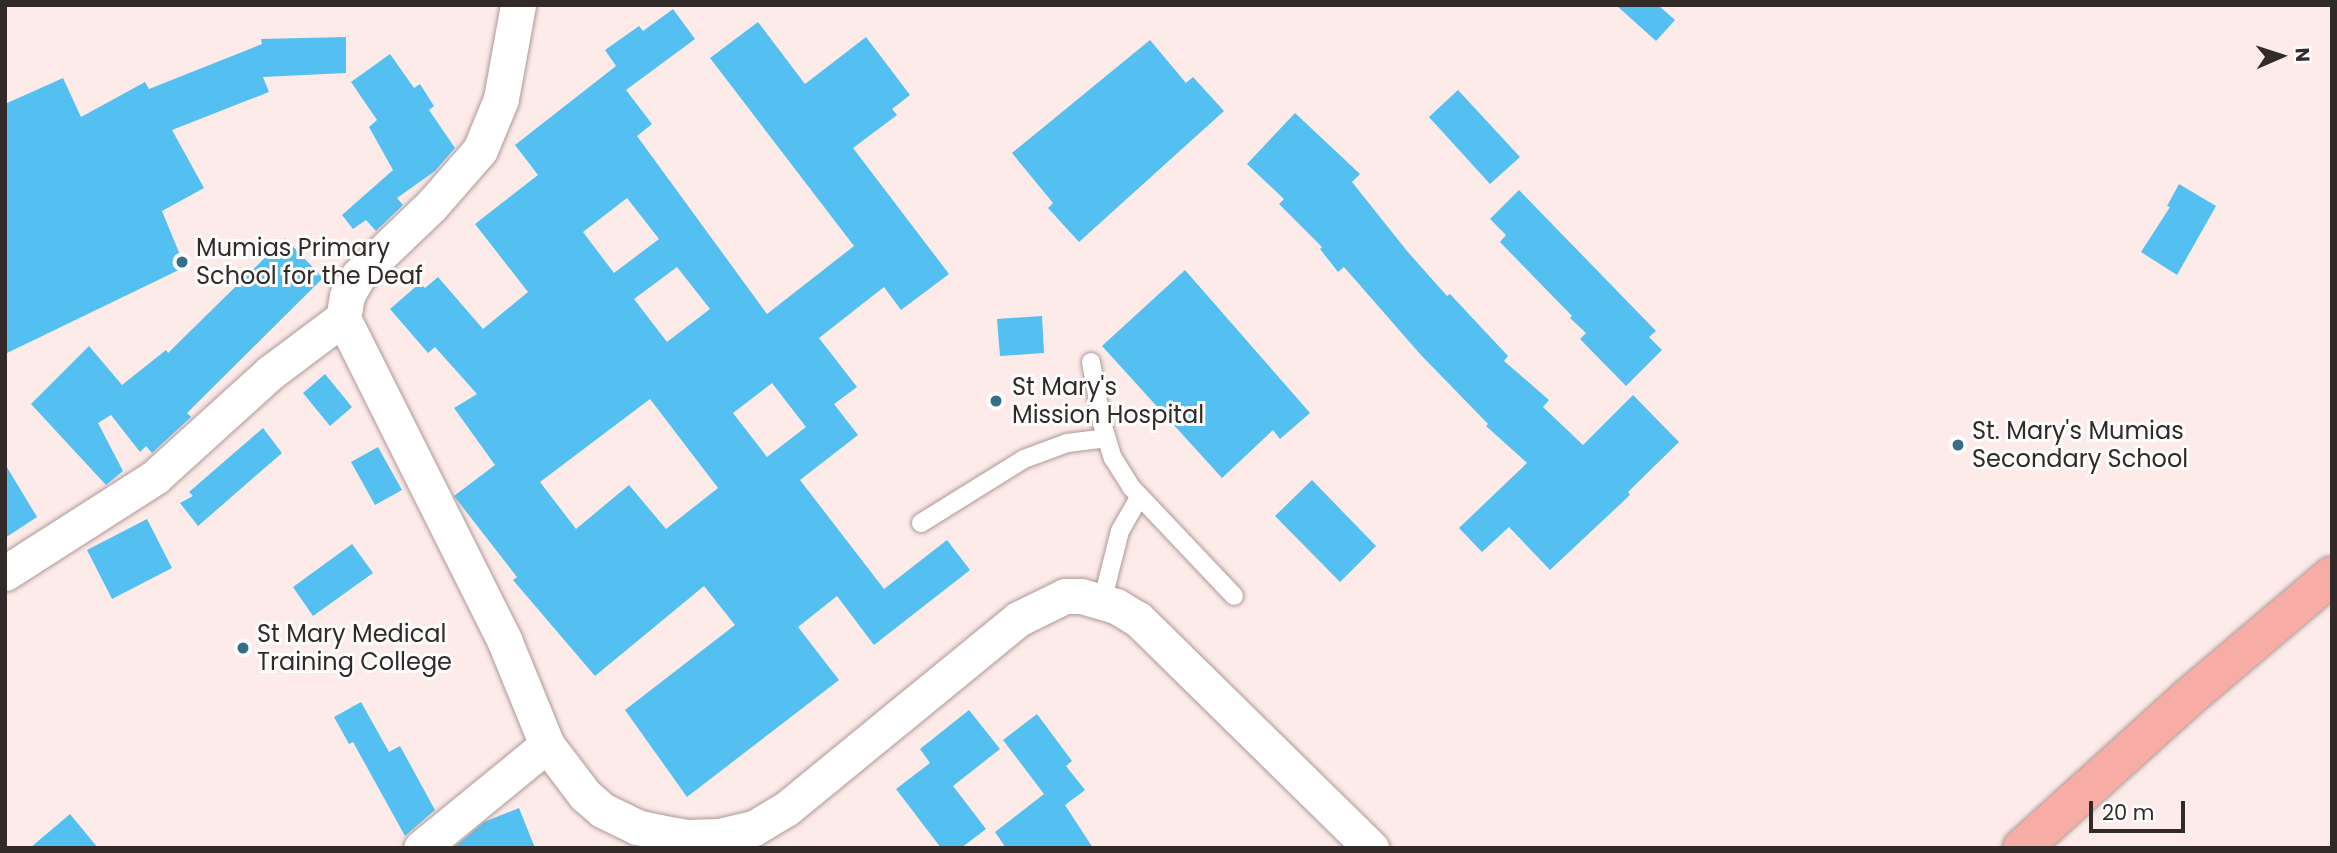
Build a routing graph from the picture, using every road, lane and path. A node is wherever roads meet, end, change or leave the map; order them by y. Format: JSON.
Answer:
{"nodes":[{"id":1,"x":518,"y":5,"type":"edge"},
{"id":2,"x":343,"y":318,"type":"junction"},
{"id":3,"x":1091,"y":362,"type":"dead end"},
{"id":4,"x":1106,"y":438,"type":"junction"},
{"id":5,"x":1140,"y":496,"type":"junction"},
{"id":6,"x":920,"y":523,"type":"dead end"},
{"id":7,"x":5,"y":573,"type":"edge"},
{"id":8,"x":2332,"y":576,"type":"edge"},
{"id":9,"x":1234,"y":596,"type":"dead end"},
{"id":10,"x":1102,"y":602,"type":"junction"},
{"id":11,"x":547,"y":745,"type":"junction"},
{"id":12,"x":421,"y":848,"type":"edge"},
{"id":13,"x":1371,"y":848,"type":"edge"},
{"id":14,"x":2022,"y":848,"type":"edge"}],
"edges":[{"from":1,"to":2,"type":"street"},
{"from":2,"to":7,"type":"street"},
{"from":2,"to":11,"type":"street"},
{"from":3,"to":4,"type":"lane"},
{"from":4,"to":5,"type":"lane"},
{"from":4,"to":6,"type":"lane"},
{"from":5,"to":9,"type":"lane"},
{"from":5,"to":10,"type":"lane"},
{"from":8,"to":14,"type":"highway"},
{"from":10,"to":11,"type":"street"},
{"from":10,"to":13,"type":"street"},
{"from":11,"to":12,"type":"street"}]}
